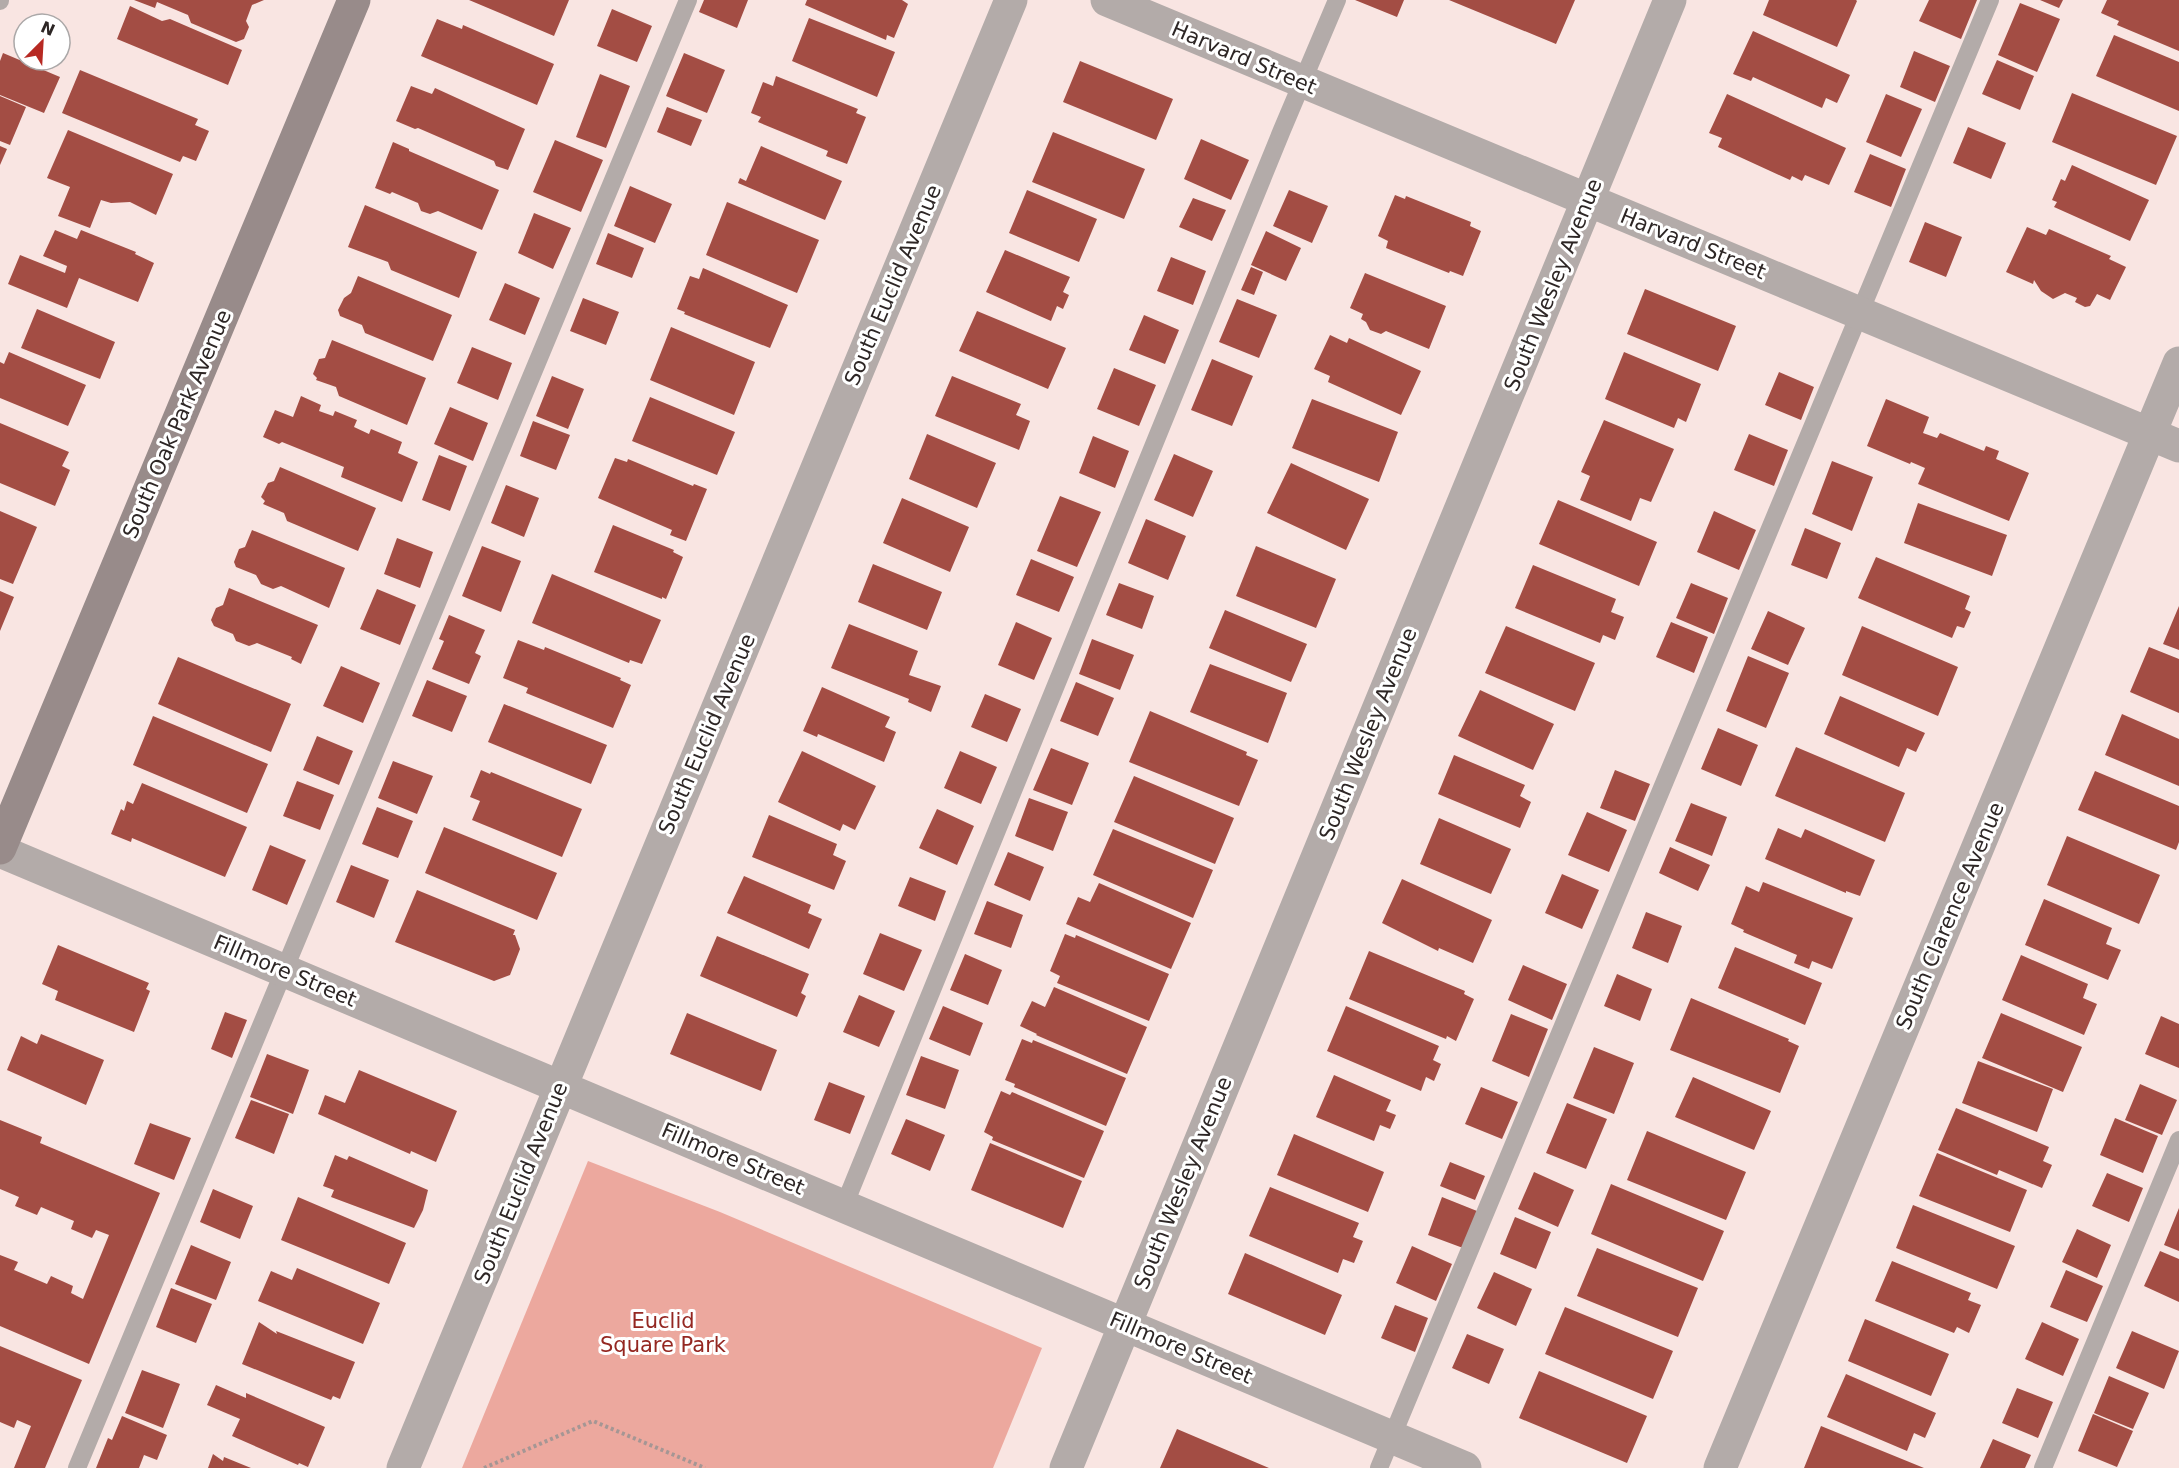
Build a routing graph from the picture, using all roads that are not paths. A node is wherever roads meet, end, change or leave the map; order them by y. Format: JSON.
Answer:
{"nodes":[{"id":1,"x":354,"y":0,"type":"edge"},
{"id":2,"x":688,"y":0,"type":"edge"},
{"id":3,"x":1011,"y":0,"type":"edge"},
{"id":4,"x":1107,"y":0,"type":"edge"},
{"id":5,"x":1337,"y":0,"type":"edge"},
{"id":6,"x":1670,"y":0,"type":"edge"},
{"id":7,"x":1990,"y":0,"type":"edge"},
{"id":8,"x":1302,"y":82,"type":"junction"},
{"id":9,"x":1587,"y":201,"type":"junction"},
{"id":10,"x":1861,"y":312,"type":"junction"},
{"id":11,"x":2179,"y":363,"type":"edge"},
{"id":12,"x":2164,"y":440,"type":"edge"},
{"id":13,"x":0,"y":849,"type":"edge"},
{"id":14,"x":284,"y":970,"type":"junction"},
{"id":15,"x":561,"y":1087,"type":"junction"},
{"id":16,"x":2179,"y":1140,"type":"edge"},
{"id":17,"x":844,"y":1206,"type":"junction"},
{"id":18,"x":1125,"y":1325,"type":"junction"},
{"id":19,"x":1392,"y":1437,"type":"junction"},
{"id":20,"x":77,"y":1468,"type":"edge"},
{"id":21,"x":403,"y":1468,"type":"edge"},
{"id":22,"x":1066,"y":1468,"type":"edge"},
{"id":23,"x":1379,"y":1468,"type":"edge"},
{"id":24,"x":1465,"y":1468,"type":"edge"},
{"id":25,"x":1720,"y":1468,"type":"edge"},
{"id":26,"x":2043,"y":1468,"type":"edge"}],
"edges":[{"from":1,"to":13,"type":"street","name":"South Oak Park Avenue"},
{"from":2,"to":14,"type":"lane"},
{"from":3,"to":15,"type":"street","name":"South Euclid Avenue"},
{"from":4,"to":8,"type":"street","name":"Harvard Street"},
{"from":5,"to":8,"type":"lane"},
{"from":6,"to":9,"type":"street","name":"South Wesley Avenue"},
{"from":7,"to":10,"type":"lane"},
{"from":8,"to":9,"type":"street","name":"Harvard Street"},
{"from":8,"to":17,"type":"lane"},
{"from":9,"to":10,"type":"street","name":"Harvard Street"},
{"from":9,"to":18,"type":"street","name":"South Wesley Avenue"},
{"from":10,"to":12,"type":"street","name":"Harvard Street"},
{"from":10,"to":19,"type":"lane"},
{"from":11,"to":12,"type":"street","name":"South Clarence Avenue"},
{"from":12,"to":25,"type":"street","name":"South Clarence Avenue"},
{"from":13,"to":14,"type":"street","name":"Fillmore Street"},
{"from":14,"to":15,"type":"street","name":"Fillmore Street"},
{"from":14,"to":20,"type":"lane"},
{"from":15,"to":17,"type":"street","name":"Fillmore Street"},
{"from":15,"to":21,"type":"street","name":"South Euclid Avenue"},
{"from":16,"to":26,"type":"lane"},
{"from":17,"to":18,"type":"street","name":"Fillmore Street"},
{"from":18,"to":19,"type":"street","name":"Fillmore Street"},
{"from":18,"to":22,"type":"street","name":"South Wesley Avenue"},
{"from":19,"to":23,"type":"lane"},
{"from":19,"to":24,"type":"street","name":"Fillmore Street"}]}
